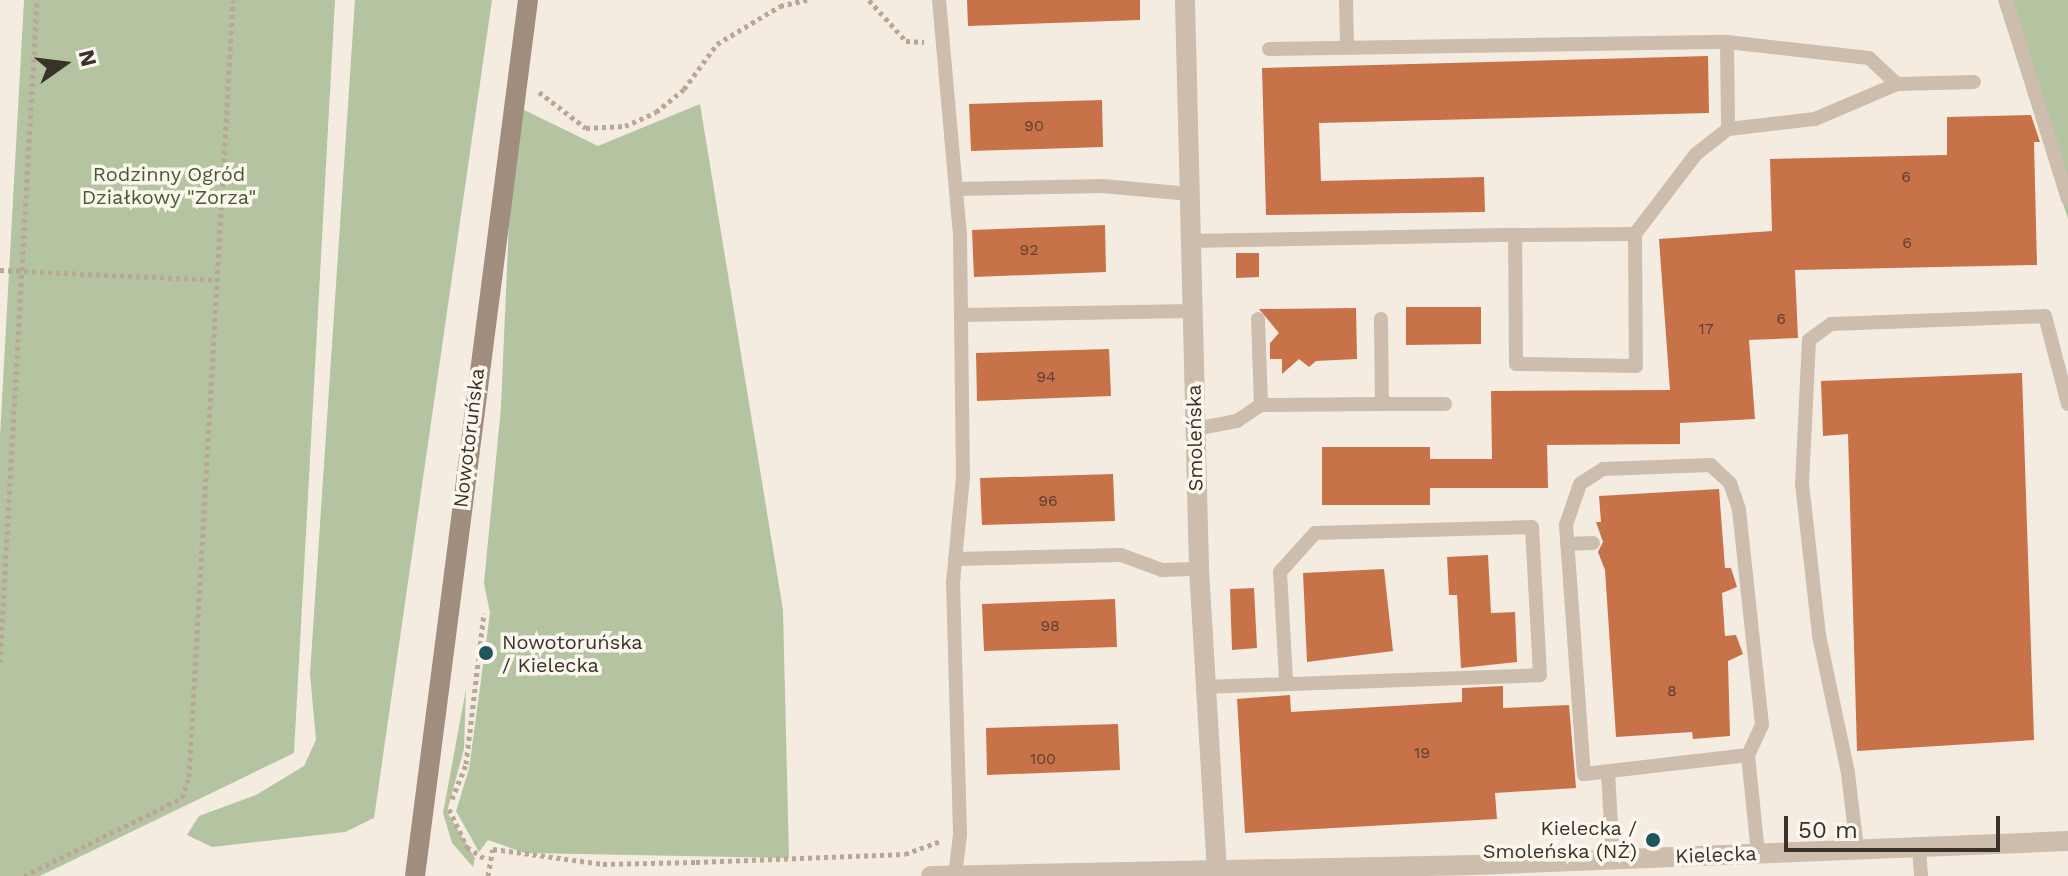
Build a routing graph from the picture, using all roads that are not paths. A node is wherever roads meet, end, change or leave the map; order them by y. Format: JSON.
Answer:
{"nodes":[{"id":1,"x":528,"y":0,"type":"edge"},
{"id":2,"x":939,"y":0,"type":"edge"},
{"id":3,"x":1185,"y":0,"type":"edge"},
{"id":4,"x":1346,"y":0,"type":"edge"},
{"id":5,"x":2006,"y":0,"type":"edge"},
{"id":6,"x":1727,"y":42,"type":"junction"},
{"id":7,"x":1347,"y":47,"type":"junction"},
{"id":8,"x":1269,"y":49,"type":"dead end"},
{"id":9,"x":1974,"y":82,"type":"dead end"},
{"id":10,"x":1897,"y":84,"type":"junction"},
{"id":11,"x":1728,"y":129,"type":"junction"},
{"id":12,"x":956,"y":189,"type":"junction"},
{"id":13,"x":1190,"y":194,"type":"junction"},
{"id":14,"x":2068,"y":199,"type":"edge"},
{"id":15,"x":1635,"y":234,"type":"junction"},
{"id":16,"x":1515,"y":235,"type":"junction"},
{"id":17,"x":1190,"y":241,"type":"junction"},
{"id":18,"x":1192,"y":311,"type":"junction"},
{"id":19,"x":961,"y":315,"type":"junction"},
{"id":20,"x":1258,"y":319,"type":"dead end"},
{"id":21,"x":1381,"y":319,"type":"dead end"},
{"id":22,"x":1382,"y":404,"type":"junction"},
{"id":23,"x":1445,"y":404,"type":"dead end"},
{"id":24,"x":2068,"y":404,"type":"edge"},
{"id":25,"x":1261,"y":405,"type":"junction"},
{"id":26,"x":1195,"y":429,"type":"junction"},
{"id":27,"x":1593,"y":543,"type":"dead end"},
{"id":28,"x":1567,"y":544,"type":"junction"},
{"id":29,"x":955,"y":559,"type":"junction"},
{"id":30,"x":1199,"y":569,"type":"junction"},
{"id":31,"x":1286,"y":681,"type":"junction"},
{"id":32,"x":1203,"y":687,"type":"junction"},
{"id":33,"x":1748,"y":755,"type":"junction"},
{"id":34,"x":1608,"y":773,"type":"junction"},
{"id":35,"x":2068,"y":841,"type":"edge"},
{"id":36,"x":1919,"y":847,"type":"junction"},
{"id":37,"x":1857,"y":849,"type":"junction"},
{"id":38,"x":1758,"y":854,"type":"junction"},
{"id":39,"x":1613,"y":859,"type":"junction"},
{"id":40,"x":1476,"y":870,"type":"edge"},
{"id":41,"x":1217,"y":872,"type":"edge"},
{"id":42,"x":955,"y":875,"type":"edge"},
{"id":43,"x":415,"y":876,"type":"edge"},
{"id":44,"x":931,"y":876,"type":"edge"},
{"id":45,"x":1921,"y":876,"type":"edge"}],
"edges":[{"from":1,"to":43,"type":"main road","name":"Nowotoruńska"},
{"from":2,"to":12,"type":"lane"},
{"from":3,"to":13,"type":"street","name":"Smoleńska"},
{"from":4,"to":7,"type":"lane"},
{"from":5,"to":14,"type":"lane"},
{"from":6,"to":7,"type":"lane"},
{"from":6,"to":10,"type":"lane"},
{"from":6,"to":11,"type":"lane"},
{"from":7,"to":8,"type":"lane"},
{"from":9,"to":10,"type":"lane"},
{"from":10,"to":11,"type":"lane"},
{"from":11,"to":15,"type":"lane"},
{"from":12,"to":13,"type":"lane"},
{"from":12,"to":19,"type":"lane"},
{"from":13,"to":17,"type":"street","name":"Smoleńska"},
{"from":15,"to":16,"type":"lane"},
{"from":15,"to":16,"type":"lane"},
{"from":16,"to":17,"type":"lane"},
{"from":17,"to":18,"type":"street","name":"Smoleńska"},
{"from":18,"to":19,"type":"lane"},
{"from":18,"to":26,"type":"street","name":"Smoleńska"},
{"from":19,"to":29,"type":"lane"},
{"from":20,"to":25,"type":"lane"},
{"from":21,"to":22,"type":"lane"},
{"from":22,"to":23,"type":"lane"},
{"from":22,"to":25,"type":"lane"},
{"from":24,"to":37,"type":"lane"},
{"from":25,"to":26,"type":"lane"},
{"from":26,"to":30,"type":"street","name":"Smoleńska"},
{"from":27,"to":28,"type":"lane"},
{"from":28,"to":33,"type":"lane"},
{"from":28,"to":34,"type":"lane"},
{"from":29,"to":30,"type":"lane"},
{"from":29,"to":42,"type":"lane"},
{"from":30,"to":32,"type":"street","name":"Smoleńska"},
{"from":31,"to":31,"type":"lane"},
{"from":31,"to":32,"type":"lane"},
{"from":32,"to":41,"type":"street","name":"Smoleńska"},
{"from":33,"to":34,"type":"lane"},
{"from":33,"to":38,"type":"lane"},
{"from":34,"to":39,"type":"lane"},
{"from":35,"to":36,"type":"street","name":"Kielecka"},
{"from":36,"to":37,"type":"street","name":"Kielecka"},
{"from":36,"to":45,"type":"lane"},
{"from":37,"to":38,"type":"street","name":"Kielecka"},
{"from":38,"to":39,"type":"street","name":"Kielecka"},
{"from":39,"to":40,"type":"street","name":"Kielecka"},
{"from":40,"to":41,"type":"street","name":"Kielecka"},
{"from":41,"to":42,"type":"street","name":"Kielecka"},
{"from":42,"to":44,"type":"street","name":"Kielecka"}]}
